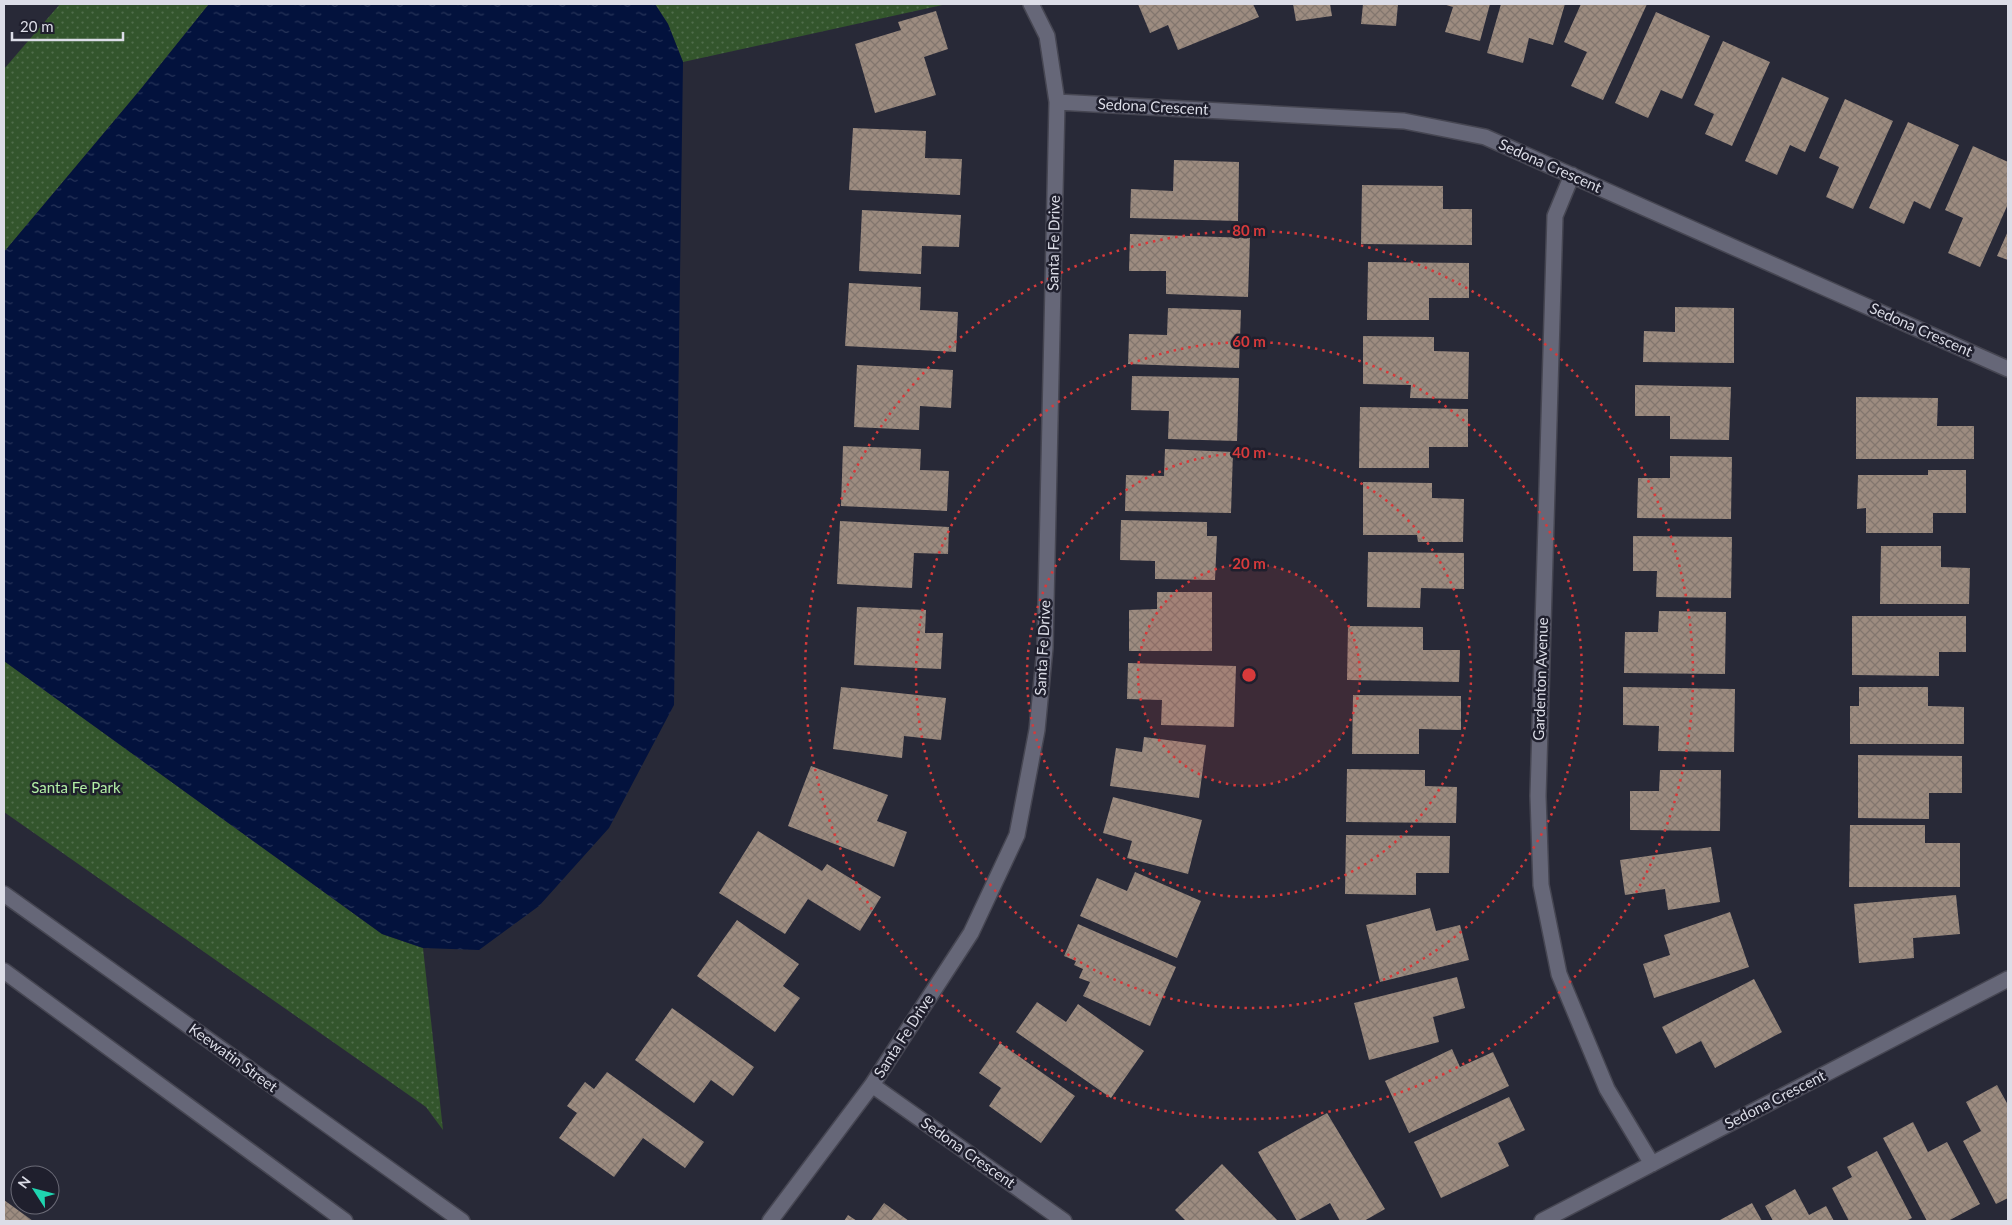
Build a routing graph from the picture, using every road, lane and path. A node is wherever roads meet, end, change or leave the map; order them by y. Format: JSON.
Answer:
{"nodes":[{"id":1,"x":1031,"y":4,"type":"edge"},
{"id":2,"x":1058,"y":102,"type":"junction"},
{"id":3,"x":1572,"y":175,"type":"junction"},
{"id":4,"x":2008,"y":370,"type":"edge"},
{"id":5,"x":4,"y":894,"type":"edge"},
{"id":6,"x":4,"y":971,"type":"edge"},
{"id":7,"x":2008,"y":979,"type":"edge"},
{"id":8,"x":872,"y":1085,"type":"junction"},
{"id":9,"x":1652,"y":1164,"type":"junction"},
{"id":10,"x":345,"y":1221,"type":"edge"},
{"id":11,"x":462,"y":1221,"type":"edge"},
{"id":12,"x":770,"y":1221,"type":"edge"},
{"id":13,"x":1064,"y":1221,"type":"edge"},
{"id":14,"x":1542,"y":1221,"type":"edge"}],
"edges":[{"from":1,"to":2,"type":"street","name":"Santa Fe Drive"},
{"from":2,"to":3,"type":"street","name":"Sedona Crescent"},
{"from":2,"to":8,"type":"street","name":"Santa Fe Drive"},
{"from":3,"to":4,"type":"street","name":"Sedona Crescent"},
{"from":3,"to":9,"type":"street","name":"Gardenton Avenue"},
{"from":5,"to":11,"type":"street","name":"Keewatin Street"},
{"from":6,"to":10,"type":"street"},
{"from":7,"to":9,"type":"street","name":"Sedona Crescent"},
{"from":8,"to":12,"type":"street","name":"Santa Fe Drive"},
{"from":8,"to":13,"type":"street","name":"Sedona Crescent"},
{"from":9,"to":14,"type":"street","name":"Sedona Crescent"}]}
